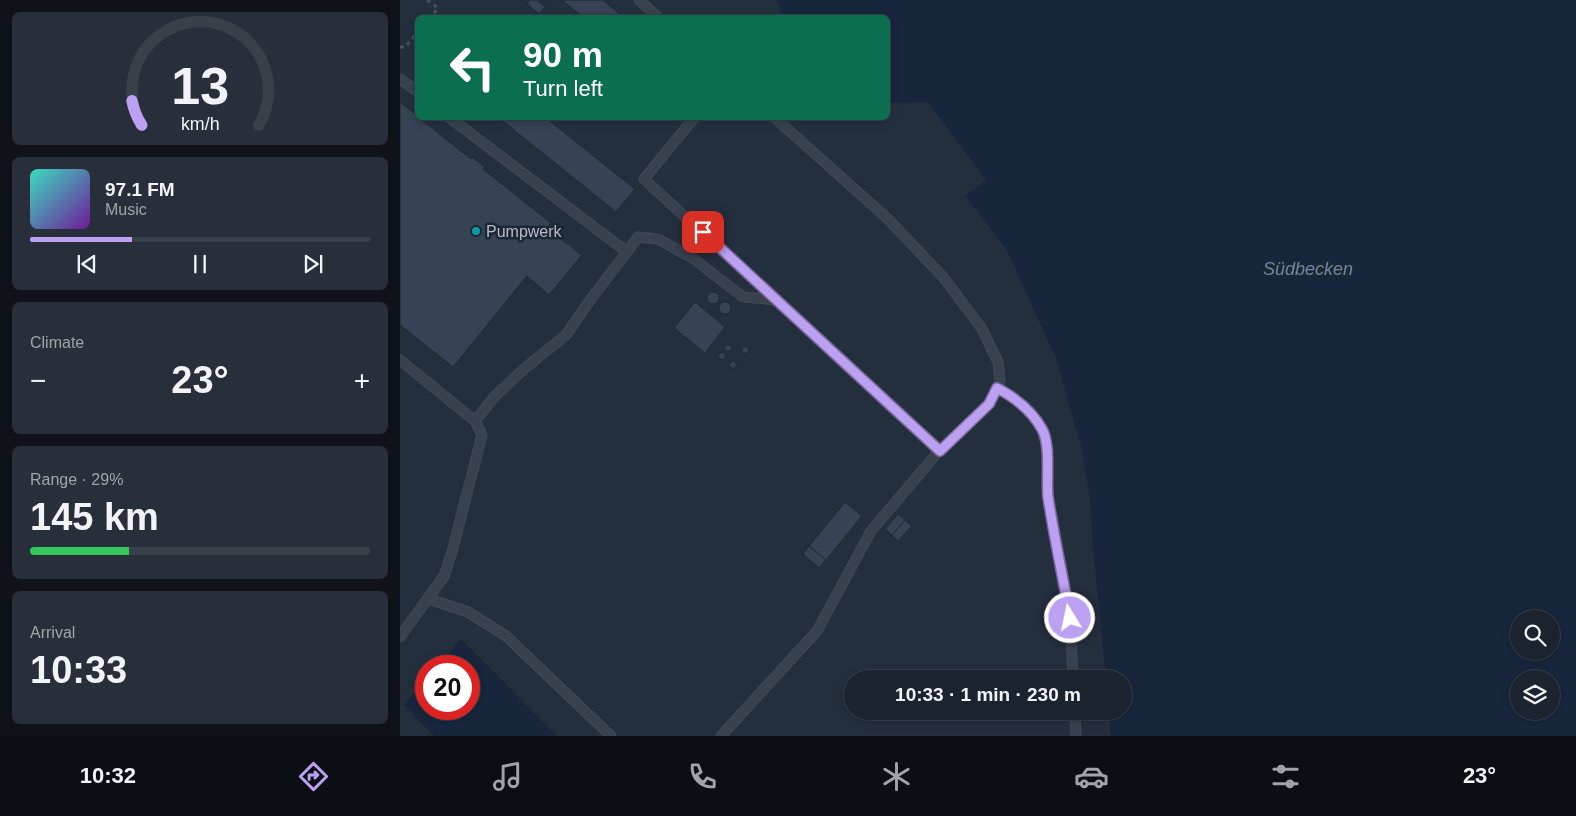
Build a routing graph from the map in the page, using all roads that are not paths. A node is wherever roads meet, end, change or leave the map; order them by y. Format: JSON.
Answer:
{"nodes":[{"id":1,"x":639,"y":0,"type":"edge"},
{"id":2,"x":656,"y":15,"type":"edge"},
{"id":3,"x":400,"y":79,"type":"edge"},
{"id":4,"x":415,"y":90,"type":"edge"},
{"id":5,"x":453,"y":120,"type":"edge"},
{"id":6,"x":692,"y":120,"type":"edge"},
{"id":7,"x":777,"y":120,"type":"edge"},
{"id":8,"x":626,"y":252,"type":"junction"},
{"id":9,"x":777,"y":300,"type":"junction"},
{"id":10,"x":400,"y":360,"type":"edge"},
{"id":11,"x":997,"y":388,"type":"junction"},
{"id":12,"x":475,"y":420,"type":"junction"},
{"id":13,"x":940,"y":451,"type":"junction"},
{"id":14,"x":429,"y":599,"type":"junction"},
{"id":15,"x":400,"y":637,"type":"edge"},
{"id":16,"x":1073,"y":670,"type":"edge"},
{"id":17,"x":1075,"y":720,"type":"edge"},
{"id":18,"x":611,"y":736,"type":"edge"},
{"id":19,"x":721,"y":736,"type":"edge"},
{"id":20,"x":1076,"y":736,"type":"edge"}],
"edges":[{"from":1,"to":2,"type":"lane"},
{"from":3,"to":4,"type":"lane"},
{"from":5,"to":8,"type":"lane"},
{"from":6,"to":9,"type":"lane"},
{"from":7,"to":11,"type":"lane"},
{"from":8,"to":9,"type":"lane"},
{"from":8,"to":12,"type":"lane"},
{"from":9,"to":13,"type":"lane"},
{"from":10,"to":12,"type":"lane"},
{"from":11,"to":13,"type":"lane"},
{"from":11,"to":16,"type":"lane"},
{"from":12,"to":14,"type":"lane"},
{"from":13,"to":19,"type":"lane"},
{"from":14,"to":15,"type":"lane"},
{"from":14,"to":18,"type":"lane"},
{"from":17,"to":20,"type":"lane"}]}
